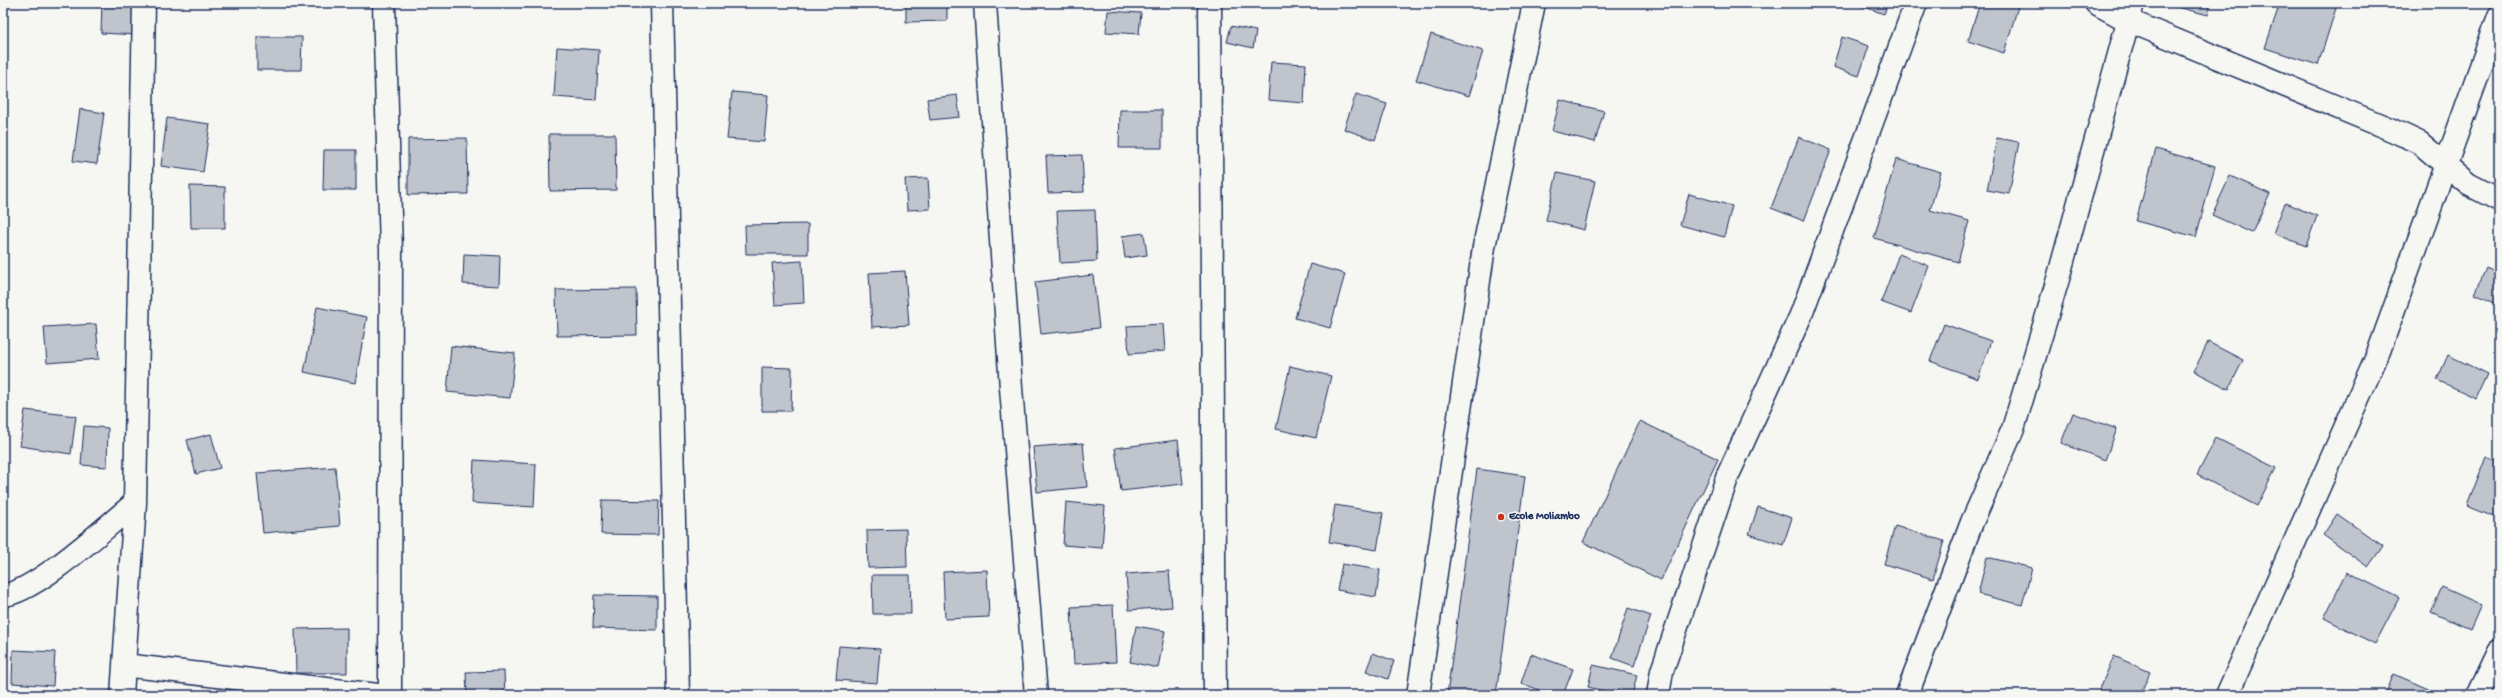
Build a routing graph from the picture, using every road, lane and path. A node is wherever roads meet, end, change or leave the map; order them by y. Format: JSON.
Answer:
{"nodes":[{"id":1,"x":144,"y":3,"type":"edge"},
{"id":2,"x":384,"y":3,"type":"edge"},
{"id":3,"x":662,"y":3,"type":"edge"},
{"id":4,"x":985,"y":3,"type":"edge"},
{"id":5,"x":1210,"y":3,"type":"edge"},
{"id":6,"x":1534,"y":3,"type":"edge"},
{"id":7,"x":1916,"y":3,"type":"edge"},
{"id":8,"x":2096,"y":3,"type":"edge"},
{"id":9,"x":2130,"y":11,"type":"edge"},
{"id":10,"x":2499,"y":16,"type":"edge"},
{"id":11,"x":2446,"y":164,"type":"junction"},
{"id":12,"x":2499,"y":200,"type":"edge"},
{"id":13,"x":135,"y":503,"type":"junction"},
{"id":14,"x":3,"y":596,"type":"edge"},
{"id":15,"x":2499,"y":651,"type":"edge"},
{"id":16,"x":124,"y":665,"type":"junction"},
{"id":17,"x":122,"y":695,"type":"edge"},
{"id":18,"x":378,"y":695,"type":"edge"},
{"id":19,"x":390,"y":695,"type":"edge"},
{"id":20,"x":678,"y":695,"type":"edge"},
{"id":21,"x":1036,"y":695,"type":"edge"},
{"id":22,"x":1215,"y":695,"type":"edge"},
{"id":23,"x":1418,"y":695,"type":"edge"},
{"id":24,"x":1658,"y":695,"type":"edge"},
{"id":25,"x":1907,"y":695,"type":"edge"},
{"id":26,"x":2227,"y":695,"type":"edge"},
{"id":27,"x":2478,"y":695,"type":"edge"}],
"edges":[{"from":1,"to":13,"type":"street"},
{"from":2,"to":19,"type":"street"},
{"from":3,"to":20,"type":"street"},
{"from":4,"to":21,"type":"street"},
{"from":5,"to":22,"type":"street"},
{"from":6,"to":23,"type":"street"},
{"from":7,"to":24,"type":"street"},
{"from":8,"to":9,"type":"street"},
{"from":9,"to":11,"type":"street"},
{"from":9,"to":25,"type":"street"},
{"from":10,"to":11,"type":"street"},
{"from":11,"to":12,"type":"street"},
{"from":11,"to":26,"type":"street"},
{"from":13,"to":14,"type":"street"},
{"from":13,"to":16,"type":"street"},
{"from":15,"to":27,"type":"street"},
{"from":16,"to":17,"type":"street"},
{"from":16,"to":18,"type":"street"}]}
